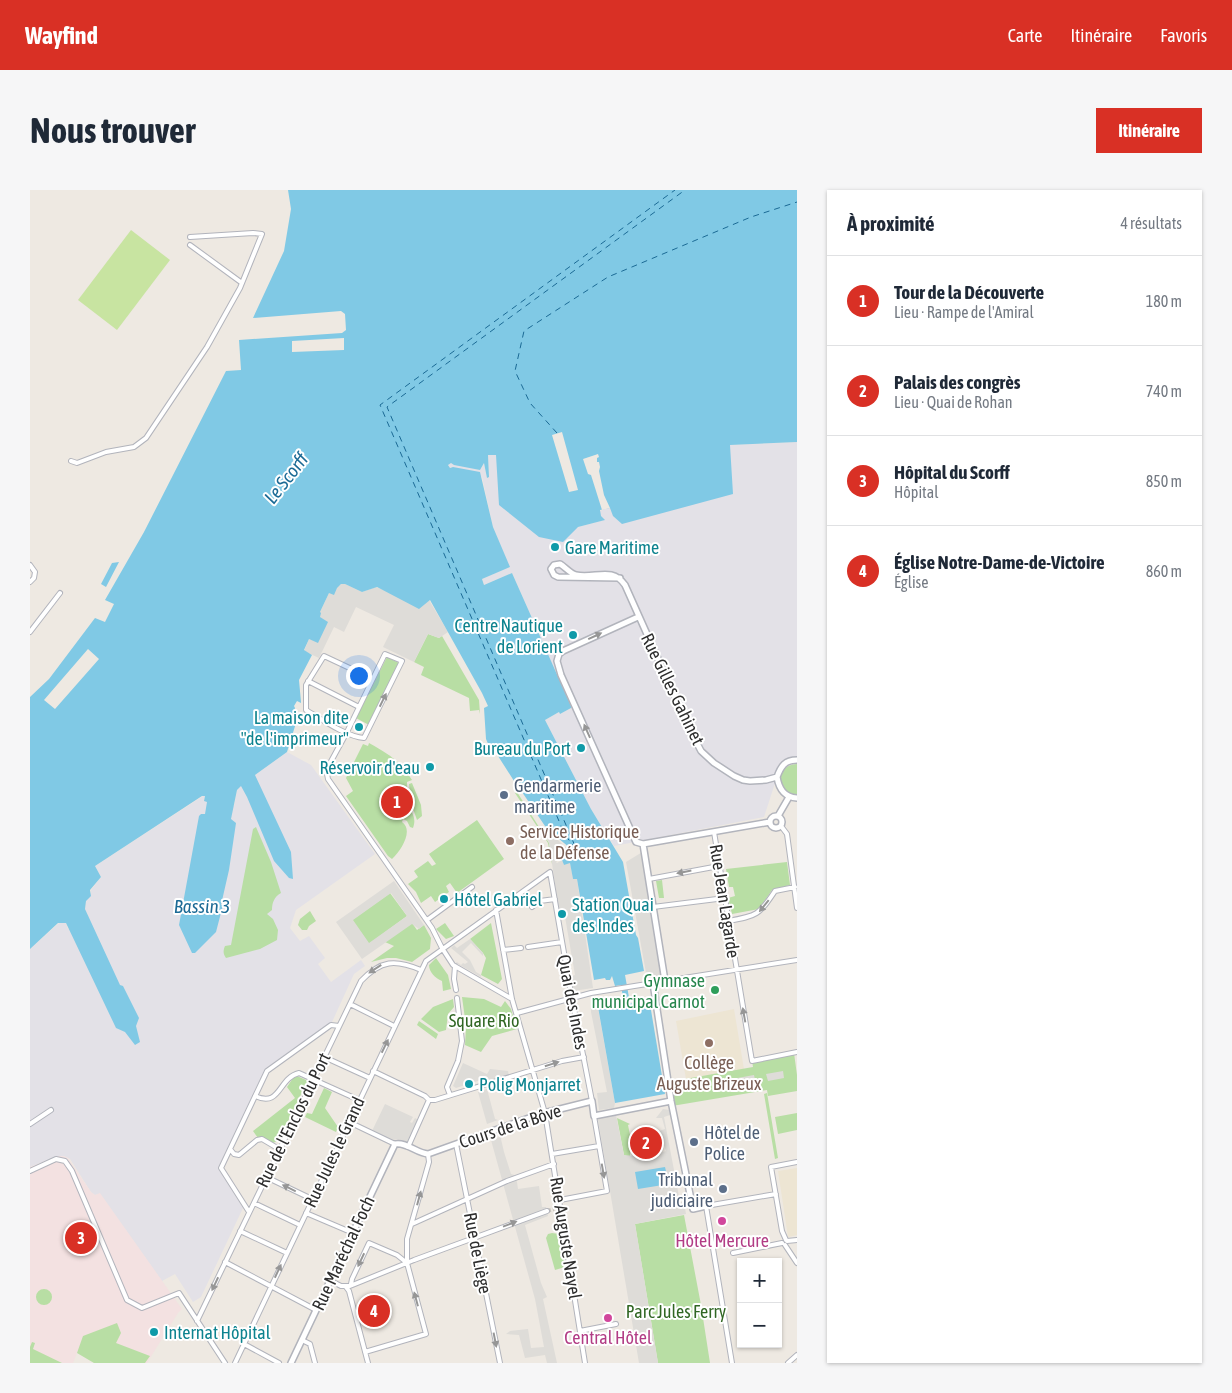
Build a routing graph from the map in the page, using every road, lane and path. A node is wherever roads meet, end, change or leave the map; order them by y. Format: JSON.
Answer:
{"nodes":[{"id":1,"x":190,"y":237,"type":"dead end"},
{"id":2,"x":190,"y":245,"type":"dead end"},
{"id":3,"x":242,"y":283,"type":"junction"},
{"id":4,"x":71,"y":461,"type":"dead end"},
{"id":5,"x":30,"y":565,"type":"edge"},
{"id":6,"x":620,"y":578,"type":"junction"},
{"id":7,"x":30,"y":582,"type":"edge"},
{"id":8,"x":60,"y":593,"type":"dead end"},
{"id":9,"x":638,"y":617,"type":"junction"},
{"id":10,"x":30,"y":632,"type":"edge"},
{"id":11,"x":373,"y":679,"type":"junction"},
{"id":12,"x":308,"y":681,"type":"junction"},
{"id":13,"x":359,"y":707,"type":"junction"},
{"id":14,"x":347,"y":732,"type":"junction"},
{"id":15,"x":797,"y":760,"type":"edge"},
{"id":16,"x":777,"y":776,"type":"junction"},
{"id":17,"x":789,"y":796,"type":"junction"},
{"id":18,"x":797,"y":798,"type":"edge"},
{"id":19,"x":778,"y":816,"type":"junction"},
{"id":20,"x":770,"y":822,"type":"junction"},
{"id":21,"x":780,"y":826,"type":"junction"},
{"id":22,"x":714,"y":832,"type":"junction"},
{"id":23,"x":644,"y":844,"type":"junction"},
{"id":24,"x":719,"y":866,"type":"junction"},
{"id":25,"x":550,"y":872,"type":"joint"},
{"id":26,"x":648,"y":879,"type":"junction"},
{"id":27,"x":795,"y":886,"type":"junction"},
{"id":28,"x":472,"y":887,"type":"dead end"},
{"id":29,"x":725,"y":898,"type":"junction"},
{"id":30,"x":555,"y":899,"type":"junction"},
{"id":31,"x":532,"y":907,"type":"dead end"},
{"id":32,"x":653,"y":907,"type":"junction"},
{"id":33,"x":797,"y":908,"type":"edge"},
{"id":34,"x":496,"y":910,"type":"junction"},
{"id":35,"x":427,"y":920,"type":"junction"},
{"id":36,"x":728,"y":921,"type":"junction"},
{"id":37,"x":562,"y":942,"type":"junction"},
{"id":38,"x":528,"y":947,"type":"dead end"},
{"id":39,"x":442,"y":948,"type":"junction"},
{"id":40,"x":522,"y":948,"type":"dead end"},
{"id":41,"x":503,"y":950,"type":"junction"},
{"id":42,"x":797,"y":960,"type":"edge"},
{"id":43,"x":455,"y":966,"type":"junction"},
{"id":44,"x":736,"y":969,"type":"junction"},
{"id":45,"x":422,"y":970,"type":"junction"},
{"id":46,"x":666,"y":981,"type":"junction"},
{"id":47,"x":650,"y":984,"type":"junction"},
{"id":48,"x":456,"y":990,"type":"dead end"},
{"id":49,"x":457,"y":998,"type":"dead end"},
{"id":50,"x":573,"y":998,"type":"junction"},
{"id":51,"x":512,"y":999,"type":"junction"},
{"id":52,"x":350,"y":1004,"type":"junction"},
{"id":53,"x":517,"y":1013,"type":"junction"},
{"id":54,"x":339,"y":1026,"type":"junction"},
{"id":55,"x":394,"y":1026,"type":"junction"},
{"id":56,"x":797,"y":1052,"type":"edge"},
{"id":57,"x":324,"y":1057,"type":"junction"},
{"id":58,"x":584,"y":1057,"type":"junction"},
{"id":59,"x":533,"y":1069,"type":"junction"},
{"id":60,"x":373,"y":1071,"type":"junction"},
{"id":61,"x":370,"y":1078,"type":"junction"},
{"id":62,"x":313,"y":1079,"type":"junction"},
{"id":63,"x":450,"y":1095,"type":"junction"},
{"id":64,"x":255,"y":1096,"type":"junction"},
{"id":65,"x":359,"y":1100,"type":"junction"},
{"id":66,"x":429,"y":1100,"type":"junction"},
{"id":67,"x":592,"y":1101,"type":"junction"},
{"id":68,"x":671,"y":1101,"type":"junction"},
{"id":69,"x":50,"y":1110,"type":"dead end"},
{"id":70,"x":545,"y":1113,"type":"junction"},
{"id":71,"x":594,"y":1116,"type":"junction"},
{"id":72,"x":349,"y":1122,"type":"junction"},
{"id":73,"x":30,"y":1124,"type":"edge"},
{"id":74,"x":395,"y":1144,"type":"junction"},
{"id":75,"x":456,"y":1144,"type":"junction"},
{"id":76,"x":599,"y":1146,"type":"junction"},
{"id":77,"x":408,"y":1147,"type":"junction"},
{"id":78,"x":230,"y":1148,"type":"junction"},
{"id":79,"x":279,"y":1149,"type":"junction"},
{"id":80,"x":428,"y":1154,"type":"junction"},
{"id":81,"x":552,"y":1154,"type":"junction"},
{"id":82,"x":797,"y":1162,"type":"edge"},
{"id":83,"x":554,"y":1164,"type":"junction"},
{"id":84,"x":30,"y":1171,"type":"edge"},
{"id":85,"x":266,"y":1177,"type":"junction"},
{"id":86,"x":776,"y":1194,"type":"junction"},
{"id":87,"x":312,"y":1199,"type":"junction"},
{"id":88,"x":467,"y":1199,"type":"junction"},
{"id":89,"x":560,"y":1200,"type":"junction"},
{"id":90,"x":254,"y":1203,"type":"junction"},
{"id":91,"x":706,"y":1206,"type":"junction"},
{"id":92,"x":561,"y":1207,"type":"junction"},
{"id":93,"x":554,"y":1209,"type":"tunnel mouth"},
{"id":94,"x":547,"y":1211,"type":"tunnel mouth"},
{"id":95,"x":249,"y":1212,"type":"junction"},
{"id":96,"x":306,"y":1212,"type":"junction"},
{"id":97,"x":412,"y":1224,"type":"junction"},
{"id":98,"x":300,"y":1225,"type":"junction"},
{"id":99,"x":240,"y":1231,"type":"junction"},
{"id":100,"x":353,"y":1233,"type":"junction"},
{"id":101,"x":474,"y":1238,"type":"junction"},
{"id":102,"x":797,"y":1240,"type":"edge"},
{"id":103,"x":784,"y":1242,"type":"junction"},
{"id":104,"x":287,"y":1253,"type":"junction"},
{"id":105,"x":733,"y":1253,"type":"dead end"},
{"id":106,"x":225,"y":1262,"type":"junction"},
{"id":107,"x":407,"y":1263,"type":"junction"},
{"id":108,"x":797,"y":1263,"type":"edge"},
{"id":109,"x":331,"y":1281,"type":"junction"},
{"id":110,"x":351,"y":1284,"type":"junction"},
{"id":111,"x":271,"y":1286,"type":"junction"},
{"id":112,"x":346,"y":1287,"type":"junction"},
{"id":113,"x":316,"y":1310,"type":"junction"},
{"id":114,"x":197,"y":1320,"type":"junction"},
{"id":115,"x":616,"y":1324,"type":"dead end"},
{"id":116,"x":580,"y":1331,"type":"junction"},
{"id":117,"x":302,"y":1340,"type":"junction"},
{"id":118,"x":244,"y":1344,"type":"junction"},
{"id":119,"x":365,"y":1352,"type":"junction"},
{"id":120,"x":797,"y":1356,"type":"edge"},
{"id":121,"x":225,"y":1363,"type":"edge"},
{"id":122,"x":235,"y":1363,"type":"edge"},
{"id":123,"x":279,"y":1363,"type":"edge"},
{"id":124,"x":291,"y":1363,"type":"edge"},
{"id":125,"x":316,"y":1363,"type":"edge"},
{"id":126,"x":368,"y":1363,"type":"edge"},
{"id":127,"x":500,"y":1363,"type":"edge"},
{"id":128,"x":585,"y":1363,"type":"edge"},
{"id":129,"x":732,"y":1363,"type":"edge"},
{"id":130,"x":788,"y":1363,"type":"edge"}],
"edges":[{"from":1,"to":3,"type":"street"},
{"from":2,"to":3,"type":"street"},
{"from":3,"to":4,"type":"street"},
{"from":5,"to":7,"type":"street"},
{"from":6,"to":6,"type":"street"},
{"from":6,"to":9,"type":"street","name":"Rue Gilles Gahinet"},
{"from":8,"to":10,"type":"street"},
{"from":9,"to":16,"type":"street","name":"Rue Gilles Gahinet"},
{"from":23,"to":9,"type":"street","one_way":true},
{"from":11,"to":12,"type":"street"},
{"from":11,"to":13,"type":"street"},
{"from":14,"to":11,"type":"street","one_way":true},
{"from":12,"to":13,"type":"street"},
{"from":12,"to":14,"type":"street"},
{"from":13,"to":14,"type":"street"},
{"from":14,"to":35,"type":"street"},
{"from":15,"to":16,"type":"street"},
{"from":16,"to":17,"type":"street"},
{"from":17,"to":18,"type":"street"},
{"from":17,"to":19,"type":"street"},
{"from":19,"to":20,"type":"street"},
{"from":19,"to":21,"type":"street"},
{"from":20,"to":21,"type":"street"},
{"from":20,"to":22,"type":"street"},
{"from":21,"to":27,"type":"street"},
{"from":22,"to":23,"type":"street"},
{"from":22,"to":24,"type":"street","name":"Rue Jean Lagarde"},
{"from":23,"to":26,"type":"street"},
{"from":24,"to":26,"type":"street","one_way":true},
{"from":24,"to":29,"type":"street","name":"Rue Jean Lagarde"},
{"from":25,"to":30,"type":"street","name":"Quai des Indes"},
{"from":25,"to":34,"type":"street","name":"Rue Jules le Grand"},
{"from":26,"to":32,"type":"street"},
{"from":27,"to":33,"type":"street"},
{"from":27,"to":36,"type":"street","one_way":true},
{"from":28,"to":35,"type":"street"},
{"from":29,"to":32,"type":"street"},
{"from":29,"to":36,"type":"street","name":"Rue Jean Lagarde"},
{"from":30,"to":31,"type":"street"},
{"from":30,"to":37,"type":"street","name":"Quai des Indes"},
{"from":32,"to":46,"type":"street"},
{"from":34,"to":39,"type":"street","name":"Rue Jules le Grand"},
{"from":34,"to":41,"type":"street","name":"Rue Auguste Nayel"},
{"from":35,"to":39,"type":"street"},
{"from":36,"to":44,"type":"street","name":"Rue Jean Lagarde"},
{"from":37,"to":38,"type":"street"},
{"from":37,"to":50,"type":"street","name":"Quai des Indes"},
{"from":39,"to":43,"type":"street"},
{"from":39,"to":45,"type":"street","name":"Rue Jules le Grand"},
{"from":40,"to":41,"type":"street"},
{"from":41,"to":51,"type":"street","name":"Rue Auguste Nayel"},
{"from":42,"to":44,"type":"street"},
{"from":43,"to":48,"type":"street"},
{"from":43,"to":51,"type":"street"},
{"from":44,"to":46,"type":"street"},
{"from":56,"to":44,"type":"street","name":"Rue Jean Lagarde","one_way":true},
{"from":45,"to":52,"type":"street","name":"Rue de l'Enclos du Port","one_way":true},
{"from":45,"to":55,"type":"street","name":"Rue Jules le Grand"},
{"from":46,"to":47,"type":"street"},
{"from":47,"to":50,"type":"street"},
{"from":47,"to":68,"type":"street"},
{"from":49,"to":63,"type":"street"},
{"from":50,"to":53,"type":"street"},
{"from":50,"to":58,"type":"street","name":"Quai des Indes"},
{"from":51,"to":53,"type":"street","name":"Rue Auguste Nayel"},
{"from":52,"to":54,"type":"street","name":"Rue de l'Enclos du Port"},
{"from":52,"to":55,"type":"street"},
{"from":53,"to":59,"type":"street","name":"Rue Auguste Nayel"},
{"from":54,"to":57,"type":"street","name":"Rue de l'Enclos du Port"},
{"from":54,"to":64,"type":"street"},
{"from":60,"to":55,"type":"street","name":"Rue Jules le Grand","one_way":true},
{"from":57,"to":61,"type":"street"},
{"from":57,"to":62,"type":"street","name":"Rue de l'Enclos du Port"},
{"from":59,"to":58,"type":"street","one_way":true},
{"from":58,"to":67,"type":"street","name":"Quai des Indes"},
{"from":59,"to":63,"type":"street"},
{"from":59,"to":70,"type":"street","name":"Rue Auguste Nayel"},
{"from":60,"to":61,"type":"street","name":"Rue Jules le Grand"},
{"from":60,"to":66,"type":"street"},
{"from":61,"to":65,"type":"street","name":"Rue Jules le Grand"},
{"from":62,"to":64,"type":"street"},
{"from":62,"to":65,"type":"street"},
{"from":62,"to":79,"type":"street","name":"Rue de l'Enclos du Port"},
{"from":63,"to":66,"type":"street"},
{"from":64,"to":78,"type":"street"},
{"from":65,"to":72,"type":"street","name":"Rue Jules le Grand"},
{"from":66,"to":77,"type":"street"},
{"from":67,"to":70,"type":"street","name":"Cours de la Bôve"},
{"from":67,"to":71,"type":"street","name":"Quai des Indes"},
{"from":68,"to":71,"type":"street"},
{"from":68,"to":91,"type":"street"},
{"from":69,"to":73,"type":"street"},
{"from":70,"to":75,"type":"street","name":"Cours de la Bôve"},
{"from":70,"to":81,"type":"street","name":"Rue Auguste Nayel"},
{"from":71,"to":76,"type":"street","name":"Quai des Indes"},
{"from":72,"to":74,"type":"street"},
{"from":72,"to":87,"type":"street","name":"Rue Jules le Grand"},
{"from":74,"to":77,"type":"street"},
{"from":74,"to":100,"type":"street","name":"Rue Maréchal Foch"},
{"from":75,"to":80,"type":"street","name":"Cours de la Bôve"},
{"from":75,"to":88,"type":"street","name":"Rue de Liège"},
{"from":76,"to":81,"type":"street"},
{"from":76,"to":89,"type":"street","name":"Quai des Indes","one_way":true},
{"from":77,"to":80,"type":"street"},
{"from":78,"to":79,"type":"street"},
{"from":78,"to":95,"type":"street"},
{"from":79,"to":85,"type":"street","name":"Rue de l'Enclos du Port"},
{"from":97,"to":80,"type":"street","one_way":true},
{"from":81,"to":83,"type":"street","name":"Rue Auguste Nayel"},
{"from":82,"to":86,"type":"street"},
{"from":83,"to":88,"type":"street"},
{"from":83,"to":89,"type":"street","name":"Rue Auguste Nayel"},
{"from":84,"to":114,"type":"street"},
{"from":87,"to":85,"type":"street","one_way":true},
{"from":85,"to":90,"type":"street","name":"Rue de l'Enclos du Port"},
{"from":86,"to":91,"type":"street"},
{"from":86,"to":103,"type":"street"},
{"from":87,"to":96,"type":"street","name":"Rue Jules le Grand"},
{"from":88,"to":97,"type":"street"},
{"from":88,"to":101,"type":"street","name":"Rue de Liège"},
{"from":89,"to":92,"type":"street","name":"Rue Auguste Nayel"},
{"from":90,"to":95,"type":"street","name":"Rue de l'Enclos du Port"},
{"from":90,"to":98,"type":"street"},
{"from":91,"to":129,"type":"street"},
{"from":92,"to":93,"type":"street"},
{"from":92,"to":116,"type":"street","name":"Rue Auguste Nayel"},
{"from":101,"to":94,"type":"street","one_way":true},
{"from":95,"to":99,"type":"street","name":"Rue de l'Enclos du Port"},
{"from":96,"to":98,"type":"street","name":"Rue Jules le Grand"},
{"from":96,"to":100,"type":"street"},
{"from":97,"to":107,"type":"street"},
{"from":98,"to":104,"type":"street","name":"Rue Jules le Grand"},
{"from":99,"to":104,"type":"street"},
{"from":99,"to":106,"type":"street","name":"Rue de l'Enclos du Port"},
{"from":100,"to":109,"type":"street","name":"Rue Maréchal Foch"},
{"from":101,"to":107,"type":"street"},
{"from":101,"to":127,"type":"street","name":"Rue de Liège","one_way":true},
{"from":102,"to":103,"type":"street"},
{"from":103,"to":105,"type":"street"},
{"from":103,"to":108,"type":"street"},
{"from":111,"to":104,"type":"street","name":"Rue Jules le Grand","one_way":true},
{"from":106,"to":111,"type":"street"},
{"from":106,"to":114,"type":"street","name":"Rue de l'Enclos du Port","one_way":true},
{"from":107,"to":110,"type":"street"},
{"from":107,"to":110,"type":"street","one_way":true},
{"from":119,"to":107,"type":"street","one_way":true},
{"from":109,"to":112,"type":"street"},
{"from":109,"to":113,"type":"street","name":"Rue Maréchal Foch"},
{"from":110,"to":112,"type":"street"},
{"from":111,"to":113,"type":"street"},
{"from":111,"to":118,"type":"street","name":"Rue Jules le Grand"},
{"from":112,"to":119,"type":"street"},
{"from":113,"to":117,"type":"street","name":"Rue Maréchal Foch"},
{"from":114,"to":121,"type":"street"},
{"from":115,"to":116,"type":"street"},
{"from":116,"to":128,"type":"street","name":"Rue Auguste Nayel"},
{"from":117,"to":124,"type":"street","name":"Rue Maréchal Foch"},
{"from":117,"to":125,"type":"street"},
{"from":118,"to":122,"type":"street","name":"Rue Jules le Grand"},
{"from":118,"to":123,"type":"street"},
{"from":119,"to":126,"type":"street"},
{"from":120,"to":130,"type":"street"}]}
